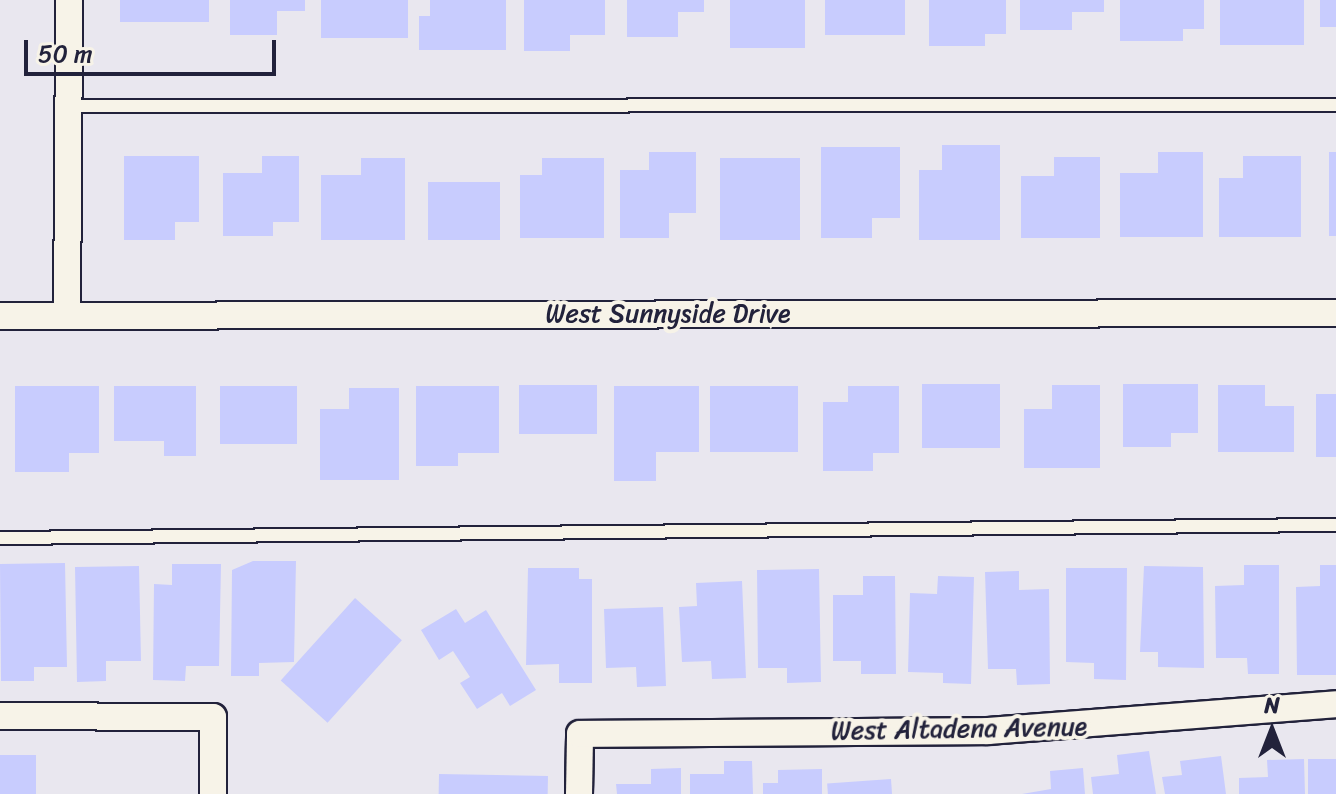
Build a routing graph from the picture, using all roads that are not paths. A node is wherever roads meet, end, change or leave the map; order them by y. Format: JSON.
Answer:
{"nodes":[{"id":1,"x":69,"y":0,"type":"edge"},
{"id":2,"x":1336,"y":105,"type":"edge"},
{"id":3,"x":68,"y":106,"type":"junction"},
{"id":4,"x":1336,"y":313,"type":"edge"},
{"id":5,"x":67,"y":315,"type":"junction"},
{"id":6,"x":0,"y":316,"type":"edge"},
{"id":7,"x":1336,"y":525,"type":"edge"},
{"id":8,"x":0,"y":538,"type":"edge"},
{"id":9,"x":1336,"y":704,"type":"edge"},
{"id":10,"x":0,"y":716,"type":"edge"},
{"id":11,"x":213,"y":794,"type":"edge"},
{"id":12,"x":579,"y":794,"type":"edge"}],
"edges":[{"from":1,"to":3,"type":"street"},
{"from":2,"to":3,"type":"lane"},
{"from":3,"to":5,"type":"street"},
{"from":4,"to":5,"type":"street","name":"West Sunnyside Drive"},
{"from":5,"to":6,"type":"street","name":"West Sunnyside Drive"},
{"from":7,"to":8,"type":"lane"},
{"from":9,"to":12,"type":"street","name":"West Altadena Avenue"},
{"from":10,"to":11,"type":"street"}]}
